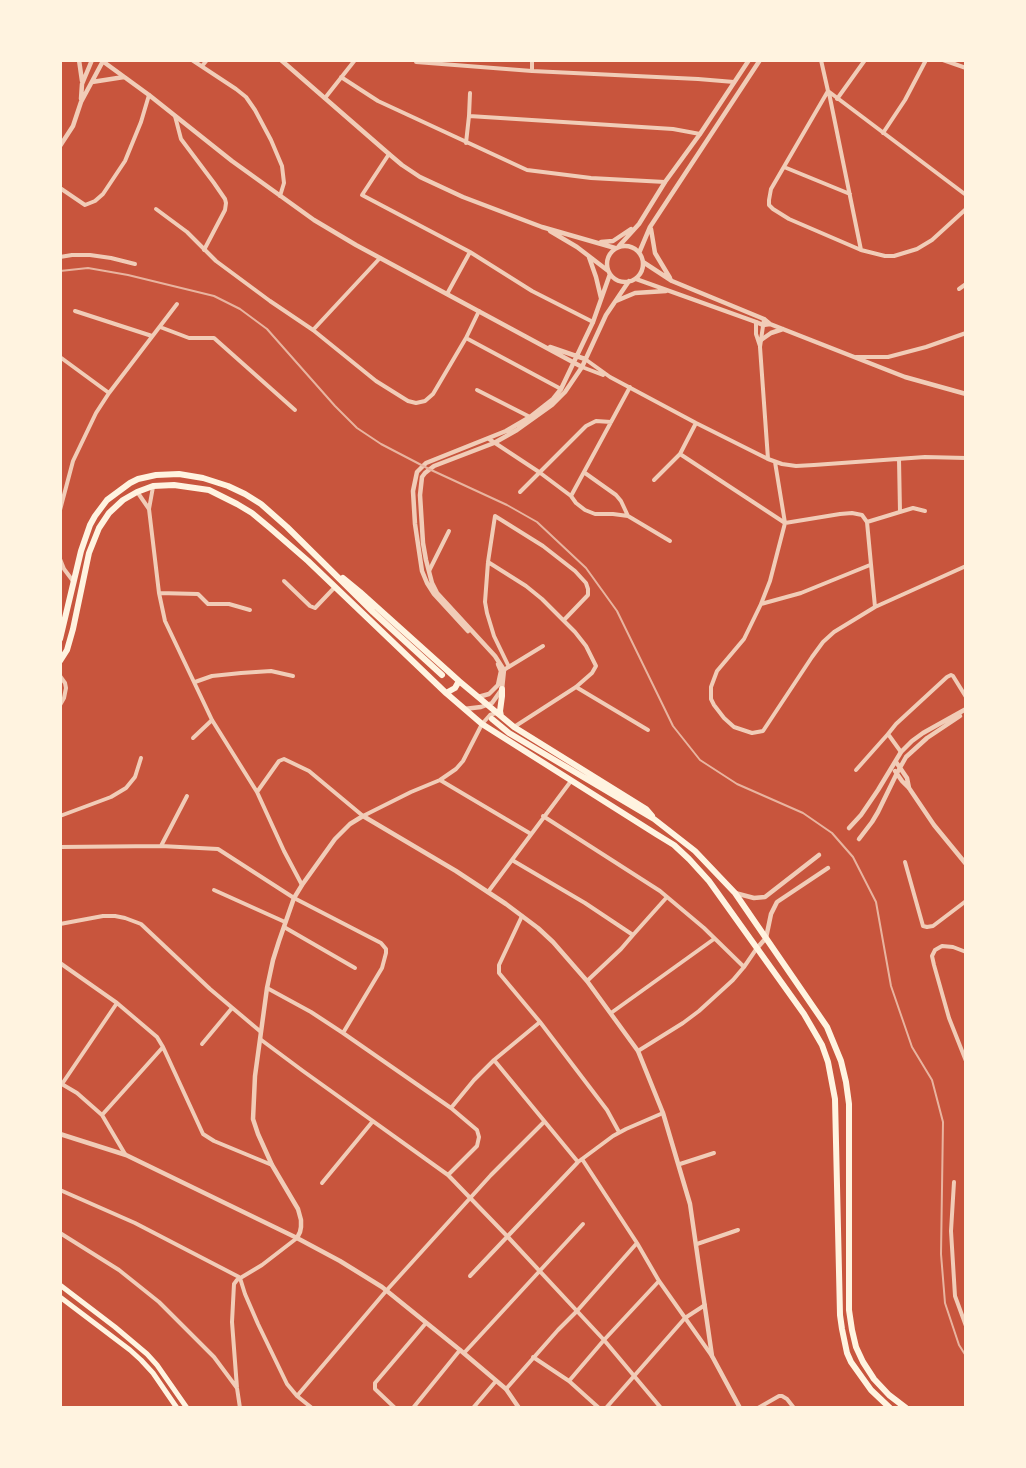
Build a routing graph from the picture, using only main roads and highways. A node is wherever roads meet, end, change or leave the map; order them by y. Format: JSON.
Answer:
{"nodes":[{"id":1,"x":327,"y":566,"type":"junction"},
{"id":2,"x":60,"y":639,"type":"edge"},
{"id":3,"x":60,"y":662,"type":"edge"},
{"id":4,"x":442,"y":675,"type":"dead end"},
{"id":5,"x":459,"y":681,"type":"junction"},
{"id":6,"x":502,"y":690,"type":"road end"},
{"id":7,"x":446,"y":693,"type":"junction"},
{"id":8,"x":499,"y":714,"type":"junction"},
{"id":9,"x":492,"y":719,"type":"dead end"},
{"id":10,"x":654,"y":819,"type":"junction"},
{"id":11,"x":60,"y":1285,"type":"edge"},
{"id":12,"x":60,"y":1297,"type":"edge"},
{"id":13,"x":177,"y":1408,"type":"edge"},
{"id":14,"x":187,"y":1408,"type":"edge"},
{"id":15,"x":890,"y":1408,"type":"edge"},
{"id":16,"x":906,"y":1408,"type":"edge"}],
"edges":[{"from":1,"to":2,"type":"highway"},
{"from":1,"to":4,"type":"highway"},
{"from":1,"to":5,"type":"highway"},
{"from":3,"to":7,"type":"highway"},
{"from":5,"to":7,"type":"highway"},
{"from":5,"to":8,"type":"highway"},
{"from":6,"to":8,"type":"highway"},
{"from":7,"to":15,"type":"highway"},
{"from":8,"to":10,"type":"highway"},
{"from":9,"to":10,"type":"highway"},
{"from":10,"to":16,"type":"highway"},
{"from":11,"to":14,"type":"main road"},
{"from":12,"to":13,"type":"main road"}]}
